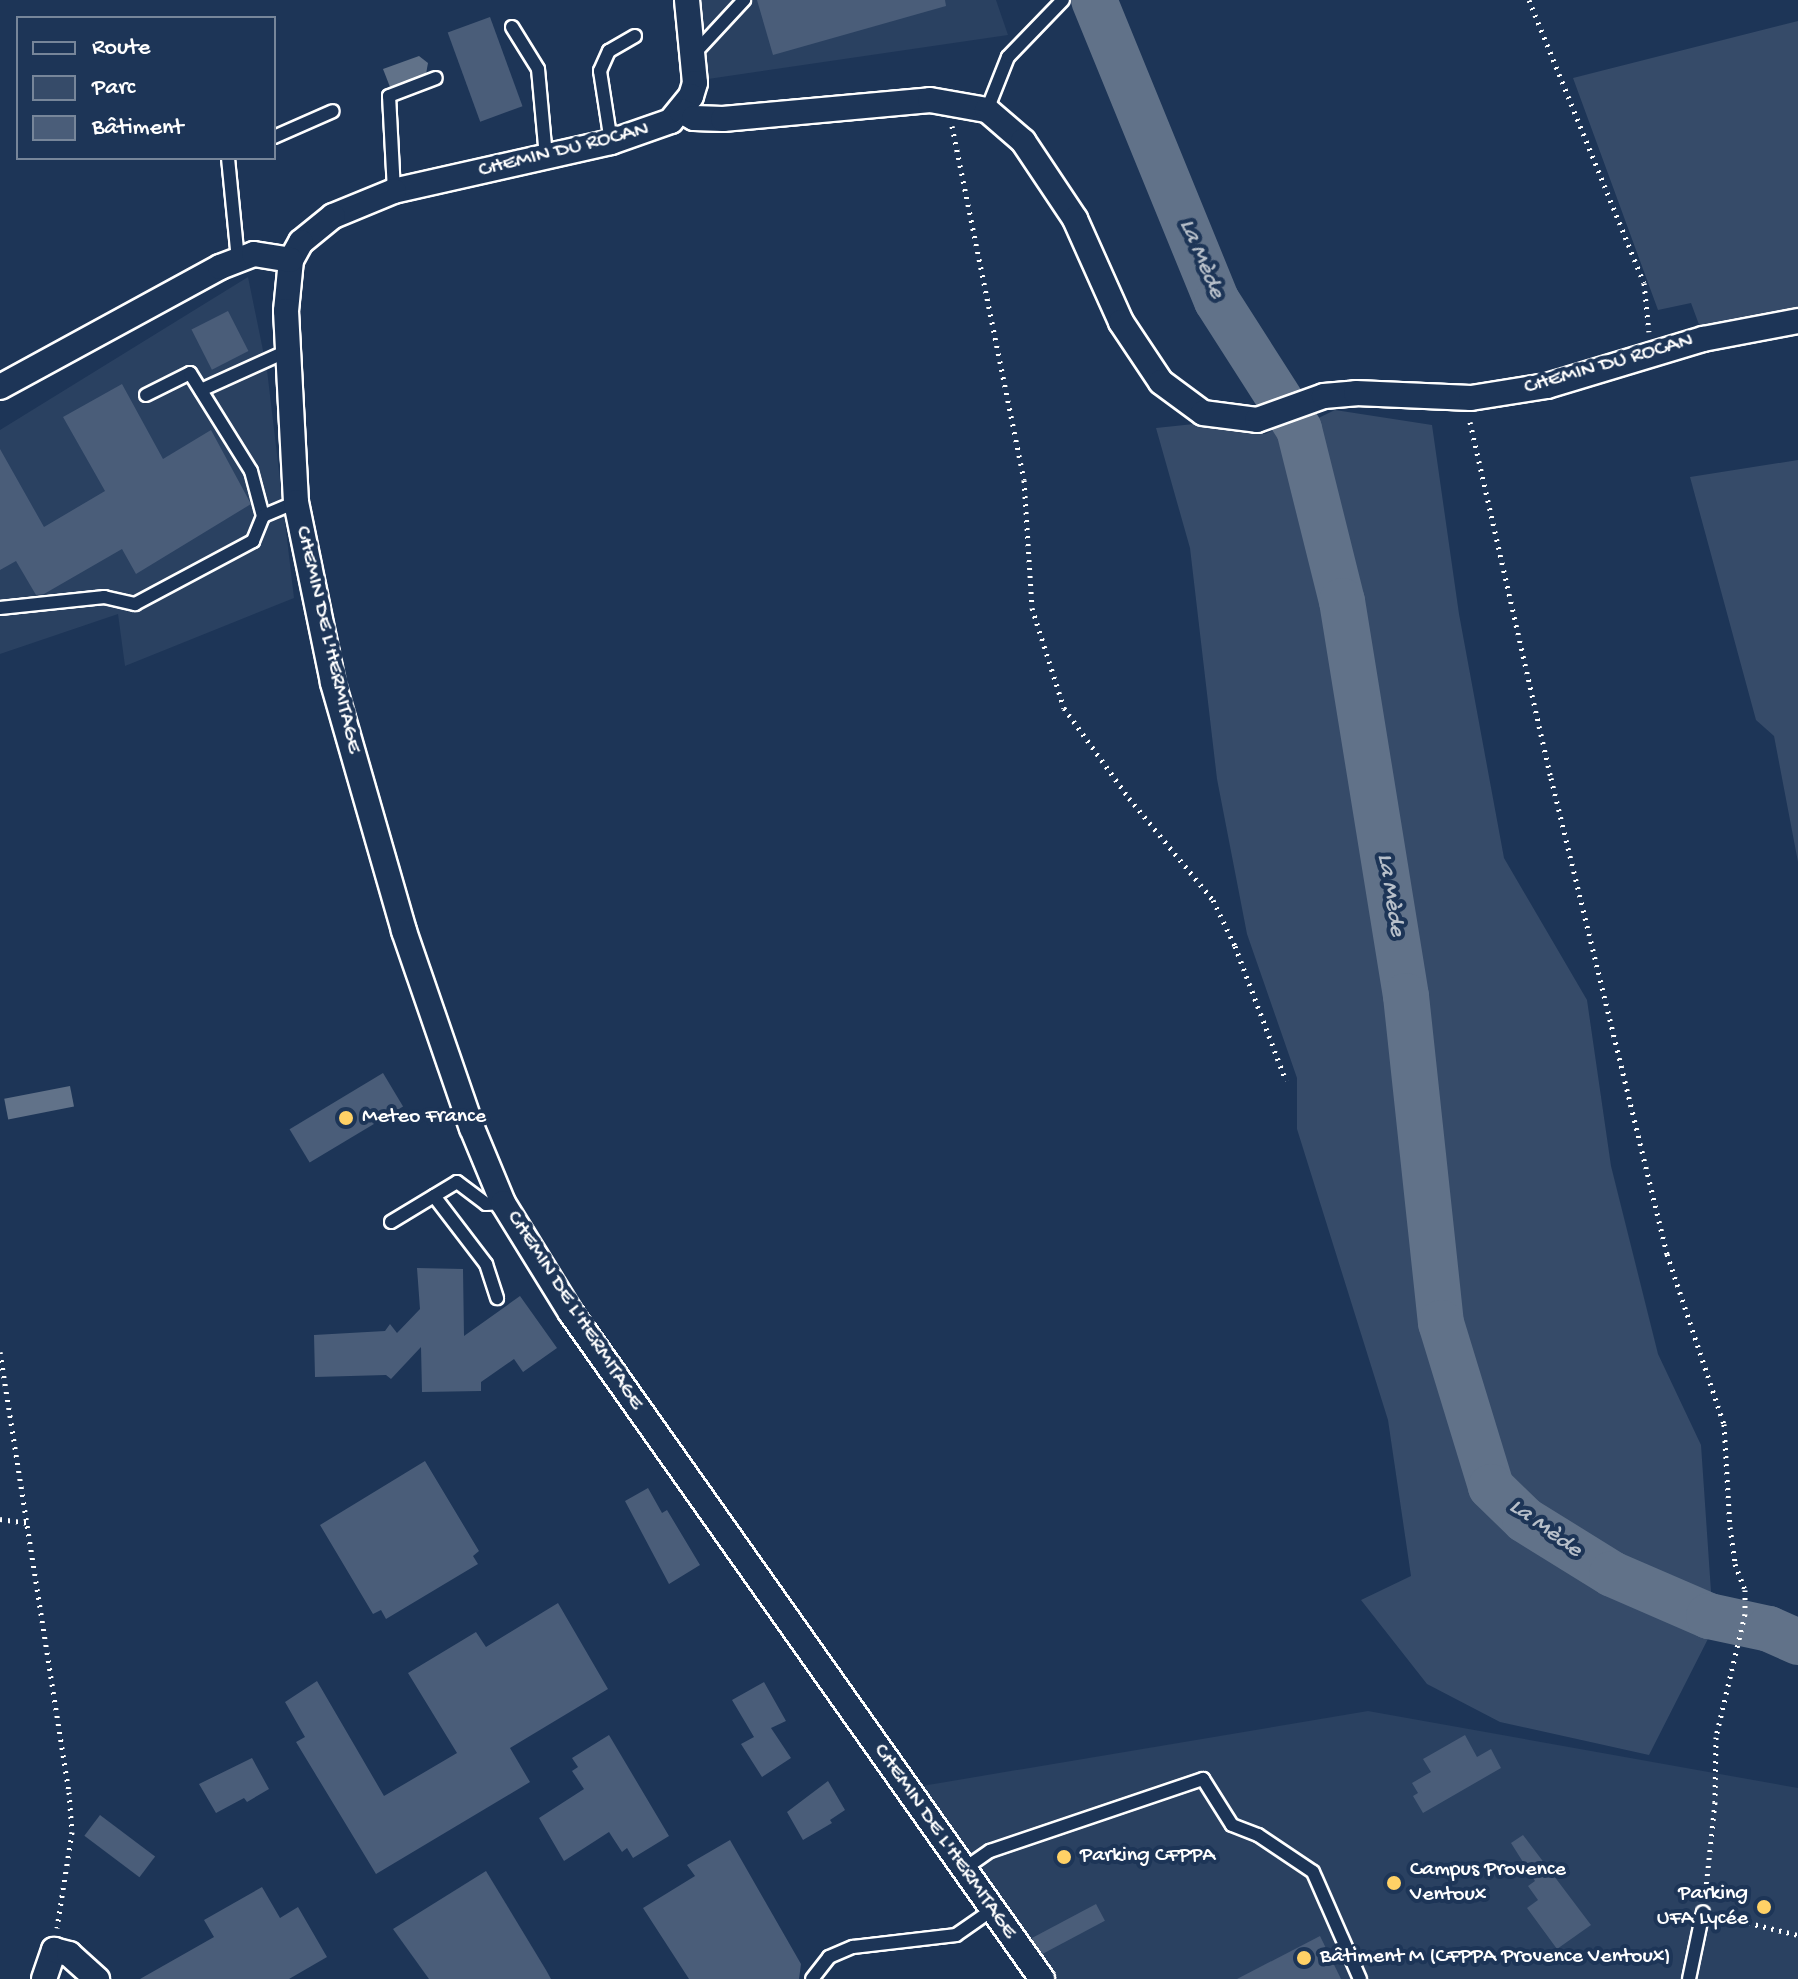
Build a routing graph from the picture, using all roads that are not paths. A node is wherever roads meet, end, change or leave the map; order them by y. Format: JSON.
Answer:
{"nodes":[{"id":1,"x":687,"y":0,"type":"edge"},
{"id":2,"x":744,"y":0,"type":"edge"},
{"id":3,"x":1063,"y":0,"type":"edge"},
{"id":4,"x":512,"y":27,"type":"dead end"},
{"id":5,"x":635,"y":36,"type":"dead end"},
{"id":6,"x":694,"y":54,"type":"junction"},
{"id":7,"x":436,"y":78,"type":"dead end"},
{"id":8,"x":987,"y":110,"type":"junction"},
{"id":9,"x":333,"y":111,"type":"dead end"},
{"id":10,"x":681,"y":111,"type":"junction"},
{"id":11,"x":276,"y":136,"type":"edge"},
{"id":12,"x":611,"y":142,"type":"junction"},
{"id":13,"x":546,"y":157,"type":"junction"},
{"id":14,"x":228,"y":160,"type":"edge"},
{"id":15,"x":394,"y":191,"type":"junction"},
{"id":16,"x":238,"y":260,"type":"junction"},
{"id":17,"x":291,"y":260,"type":"junction"},
{"id":18,"x":1798,"y":321,"type":"edge"},
{"id":19,"x":287,"y":351,"type":"junction"},
{"id":20,"x":0,"y":387,"type":"edge"},
{"id":21,"x":201,"y":390,"type":"junction"},
{"id":22,"x":146,"y":395,"type":"dead end"},
{"id":23,"x":296,"y":502,"type":"junction"},
{"id":24,"x":263,"y":516,"type":"junction"},
{"id":25,"x":0,"y":608,"type":"edge"},
{"id":26,"x":434,"y":1196,"type":"junction"},
{"id":27,"x":503,"y":1203,"type":"junction"},
{"id":28,"x":391,"y":1222,"type":"dead end"},
{"id":29,"x":497,"y":1298,"type":"dead end"},
{"id":30,"x":964,"y":1869,"type":"junction"},
{"id":31,"x":992,"y":1910,"type":"junction"},
{"id":32,"x":1703,"y":1912,"type":"road end"},
{"id":33,"x":44,"y":1979,"type":"edge"},
{"id":34,"x":97,"y":1979,"type":"edge"},
{"id":35,"x":812,"y":1979,"type":"edge"},
{"id":36,"x":1042,"y":1979,"type":"edge"},
{"id":37,"x":1360,"y":1979,"type":"edge"},
{"id":38,"x":1689,"y":1979,"type":"edge"}],
"edges":[{"from":1,"to":6,"type":"street"},
{"from":2,"to":6,"type":"lane"},
{"from":3,"to":8,"type":"lane"},
{"from":4,"to":13,"type":"lane"},
{"from":5,"to":12,"type":"lane"},
{"from":6,"to":10,"type":"street"},
{"from":7,"to":15,"type":"lane"},
{"from":8,"to":10,"type":"street"},
{"from":8,"to":18,"type":"street","name":"CHEMIN DU ROCAN"},
{"from":9,"to":11,"type":"lane"},
{"from":10,"to":12,"type":"street","name":"CHEMIN DU ROCAN"},
{"from":12,"to":13,"type":"street","name":"CHEMIN DU ROCAN"},
{"from":13,"to":15,"type":"street","name":"CHEMIN DU ROCAN"},
{"from":14,"to":16,"type":"lane"},
{"from":15,"to":17,"type":"street","name":"CHEMIN DU ROCAN"},
{"from":16,"to":17,"type":"street"},
{"from":16,"to":20,"type":"street"},
{"from":17,"to":19,"type":"street","name":"CHEMIN DE L'HERMITAGE"},
{"from":19,"to":21,"type":"lane"},
{"from":19,"to":23,"type":"street","name":"CHEMIN DE L'HERMITAGE"},
{"from":21,"to":22,"type":"lane"},
{"from":21,"to":24,"type":"lane"},
{"from":23,"to":24,"type":"lane"},
{"from":23,"to":27,"type":"street","name":"CHEMIN DE L'HERMITAGE"},
{"from":24,"to":25,"type":"lane"},
{"from":26,"to":27,"type":"lane"},
{"from":26,"to":28,"type":"lane"},
{"from":26,"to":29,"type":"lane"},
{"from":27,"to":30,"type":"street","name":"CHEMIN DE L'HERMITAGE"},
{"from":30,"to":31,"type":"street","name":"CHEMIN DE L'HERMITAGE"},
{"from":30,"to":37,"type":"lane"},
{"from":31,"to":35,"type":"lane"},
{"from":31,"to":36,"type":"street","name":"CHEMIN DE L'HERMITAGE"},
{"from":32,"to":38,"type":"lane"},
{"from":33,"to":34,"type":"street"}]}
